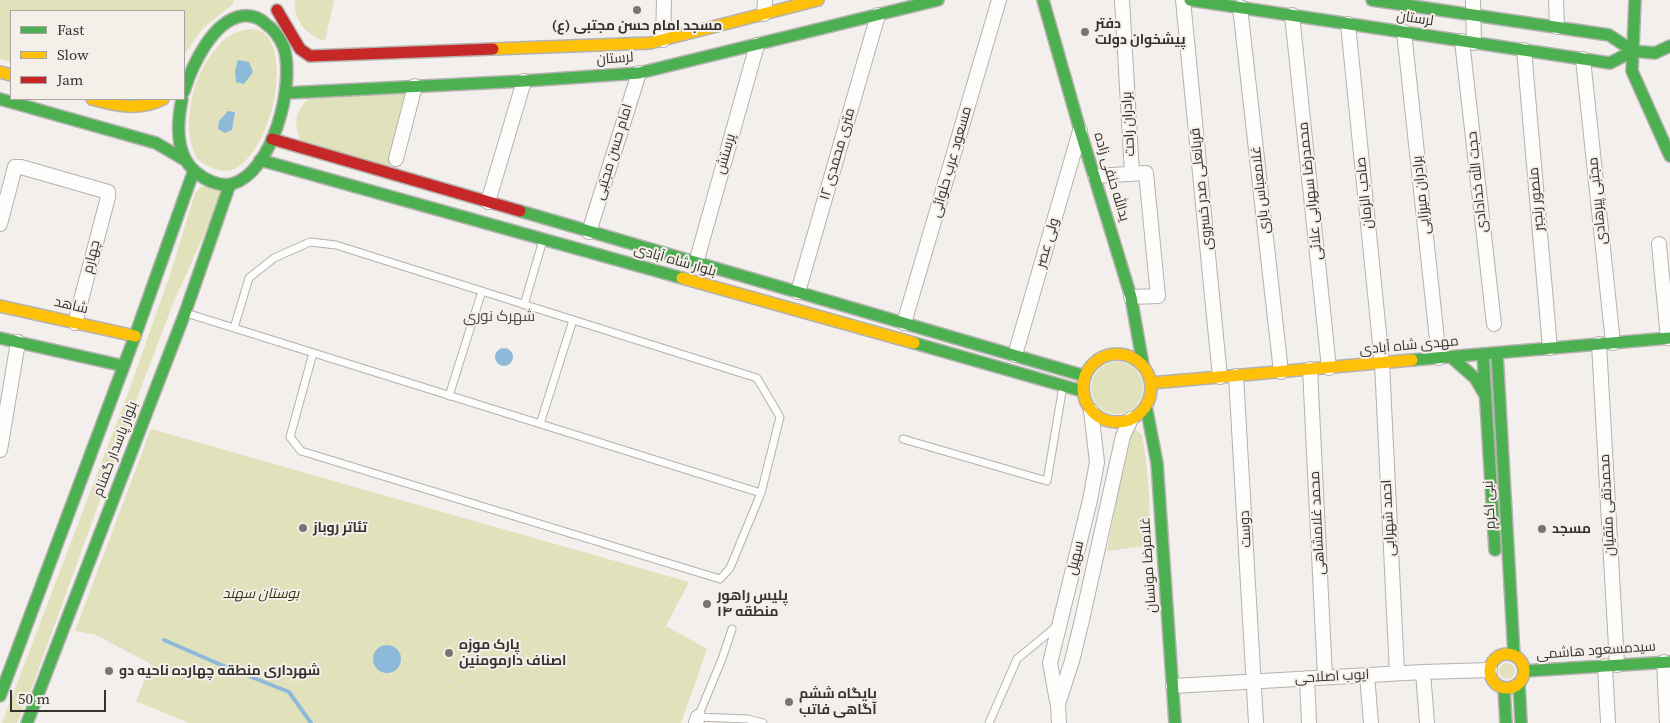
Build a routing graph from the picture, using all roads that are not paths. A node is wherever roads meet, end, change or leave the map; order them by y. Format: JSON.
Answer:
{"nodes":[{"id":1,"x":664,"y":0,"type":"edge"},
{"id":2,"x":818,"y":0,"type":"edge"},
{"id":3,"x":938,"y":0,"type":"edge"},
{"id":4,"x":999,"y":0,"type":"edge"},
{"id":5,"x":1043,"y":0,"type":"edge"},
{"id":6,"x":1122,"y":0,"type":"edge"},
{"id":7,"x":1183,"y":0,"type":"edge"},
{"id":8,"x":1190,"y":0,"type":"edge"},
{"id":9,"x":1372,"y":0,"type":"edge"},
{"id":10,"x":1473,"y":0,"type":"edge"},
{"id":11,"x":1556,"y":0,"type":"edge"},
{"id":12,"x":1635,"y":0,"type":"edge"},
{"id":13,"x":1422,"y":4,"type":"edge"},
{"id":14,"x":279,"y":5,"type":"edge"},
{"id":15,"x":764,"y":7,"type":"edge"},
{"id":16,"x":1240,"y":8,"type":"junction"},
{"id":17,"x":1473,"y":14,"type":"junction"},
{"id":18,"x":878,"y":15,"type":"junction"},
{"id":19,"x":1292,"y":15,"type":"junction"},
{"id":20,"x":1348,"y":24,"type":"junction"},
{"id":21,"x":272,"y":26,"type":"junction"},
{"id":22,"x":1557,"y":27,"type":"junction"},
{"id":23,"x":1404,"y":32,"type":"junction"},
{"id":24,"x":663,"y":40,"type":"junction"},
{"id":25,"x":1468,"y":42,"type":"junction"},
{"id":26,"x":757,"y":45,"type":"junction"},
{"id":27,"x":1670,"y":46,"type":"edge"},
{"id":28,"x":1524,"y":50,"type":"junction"},
{"id":29,"x":1633,"y":51,"type":"junction"},
{"id":30,"x":1583,"y":59,"type":"junction"},
{"id":31,"x":192,"y":69,"type":"junction"},
{"id":32,"x":638,"y":73,"type":"junction"},
{"id":33,"x":185,"y":77,"type":"edge"},
{"id":34,"x":524,"y":81,"type":"junction"},
{"id":35,"x":415,"y":86,"type":"junction"},
{"id":36,"x":185,"y":88,"type":"edge"},
{"id":37,"x":286,"y":93,"type":"junction"},
{"id":38,"x":0,"y":99,"type":"edge"},
{"id":39,"x":95,"y":100,"type":"edge"},
{"id":40,"x":161,"y":100,"type":"edge"},
{"id":41,"x":182,"y":100,"type":"edge"},
{"id":42,"x":1080,"y":130,"type":"junction"},
{"id":43,"x":272,"y":139,"type":"junction"},
{"id":44,"x":1670,"y":156,"type":"edge"},
{"id":45,"x":396,"y":159,"type":"dead end"},
{"id":46,"x":185,"y":160,"type":"junction"},
{"id":47,"x":260,"y":160,"type":"junction"},
{"id":48,"x":194,"y":170,"type":"junction"},
{"id":49,"x":1132,"y":174,"type":"junction"},
{"id":50,"x":1094,"y":176,"type":"junction"},
{"id":51,"x":230,"y":184,"type":"junction"},
{"id":52,"x":488,"y":202,"type":"junction"},
{"id":53,"x":0,"y":224,"type":"edge"},
{"id":54,"x":589,"y":232,"type":"junction"},
{"id":55,"x":543,"y":239,"type":"junction"},
{"id":56,"x":1659,"y":244,"type":"dead end"},
{"id":57,"x":696,"y":263,"type":"junction"},
{"id":58,"x":482,"y":291,"type":"junction"},
{"id":59,"x":798,"y":292,"type":"junction"},
{"id":60,"x":1131,"y":297,"type":"junction"},
{"id":61,"x":524,"y":305,"type":"junction"},
{"id":62,"x":0,"y":306,"type":"edge"},
{"id":63,"x":185,"y":313,"type":"junction"},
{"id":64,"x":573,"y":320,"type":"junction"},
{"id":65,"x":75,"y":323,"type":"junction"},
{"id":66,"x":904,"y":323,"type":"junction"},
{"id":67,"x":1494,"y":324,"type":"dead end"},
{"id":68,"x":234,"y":328,"type":"junction"},
{"id":69,"x":135,"y":336,"type":"junction"},
{"id":70,"x":0,"y":338,"type":"edge"},
{"id":71,"x":1669,"y":338,"type":"edge"},
{"id":72,"x":18,"y":342,"type":"junction"},
{"id":73,"x":1606,"y":344,"type":"junction"},
{"id":74,"x":1550,"y":348,"type":"junction"},
{"id":75,"x":313,"y":353,"type":"junction"},
{"id":76,"x":1497,"y":353,"type":"junction"},
{"id":77,"x":1483,"y":354,"type":"junction"},
{"id":78,"x":1014,"y":356,"type":"junction"},
{"id":79,"x":1445,"y":358,"type":"junction"},
{"id":80,"x":1382,"y":363,"type":"junction"},
{"id":81,"x":1143,"y":365,"type":"junction"},
{"id":82,"x":124,"y":366,"type":"junction"},
{"id":83,"x":1329,"y":368,"type":"junction"},
{"id":84,"x":1310,"y":370,"type":"junction"},
{"id":85,"x":1281,"y":372,"type":"junction"},
{"id":86,"x":1085,"y":376,"type":"junction"},
{"id":87,"x":1236,"y":376,"type":"junction"},
{"id":88,"x":1220,"y":377,"type":"junction"},
{"id":89,"x":1151,"y":383,"type":"junction"},
{"id":90,"x":1063,"y":386,"type":"junction"},
{"id":91,"x":1082,"y":391,"type":"junction"},
{"id":92,"x":449,"y":396,"type":"junction"},
{"id":93,"x":1486,"y":396,"type":"junction"},
{"id":94,"x":1146,"y":406,"type":"junction"},
{"id":95,"x":1091,"y":411,"type":"junction"},
{"id":96,"x":1131,"y":419,"type":"junction"},
{"id":97,"x":540,"y":424,"type":"junction"},
{"id":98,"x":903,"y":439,"type":"dead end"},
{"id":99,"x":0,"y":450,"type":"edge"},
{"id":100,"x":761,"y":493,"type":"junction"},
{"id":101,"x":1496,"y":566,"type":"dead end"},
{"id":102,"x":1061,"y":623,"type":"junction"},
{"id":103,"x":732,"y":629,"type":"dead end"},
{"id":104,"x":1514,"y":655,"type":"junction"},
{"id":105,"x":1667,"y":662,"type":"edge"},
{"id":106,"x":1611,"y":666,"type":"junction"},
{"id":107,"x":1490,"y":670,"type":"junction"},
{"id":108,"x":1524,"y":671,"type":"junction"},
{"id":109,"x":1423,"y":672,"type":"junction"},
{"id":110,"x":1397,"y":673,"type":"junction"},
{"id":111,"x":1367,"y":675,"type":"junction"},
{"id":112,"x":1326,"y":677,"type":"junction"},
{"id":113,"x":1307,"y":678,"type":"junction"},
{"id":114,"x":1255,"y":682,"type":"junction"},
{"id":115,"x":1520,"y":683,"type":"junction"},
{"id":116,"x":1173,"y":686,"type":"junction"},
{"id":117,"x":1504,"y":688,"type":"junction"},
{"id":118,"x":0,"y":696,"type":"edge"},
{"id":119,"x":1058,"y":704,"type":"junction"},
{"id":120,"x":697,"y":720,"type":"edge"},
{"id":121,"x":26,"y":723,"type":"edge"},
{"id":122,"x":763,"y":723,"type":"edge"},
{"id":123,"x":989,"y":723,"type":"edge"},
{"id":124,"x":1059,"y":723,"type":"edge"},
{"id":125,"x":1175,"y":723,"type":"edge"},
{"id":126,"x":1256,"y":723,"type":"edge"},
{"id":127,"x":1309,"y":723,"type":"edge"},
{"id":128,"x":1371,"y":723,"type":"edge"},
{"id":129,"x":1427,"y":723,"type":"edge"},
{"id":130,"x":1506,"y":723,"type":"edge"},
{"id":131,"x":1522,"y":723,"type":"edge"},
{"id":132,"x":1608,"y":723,"type":"edge"},
{"id":133,"x":1667,"y":723,"type":"edge"}],
"edges":[{"from":1,"to":24,"type":"street"},
{"from":2,"to":15,"type":"main road","name":"لرستان"},
{"from":3,"to":18,"type":"main road","name":"لرستان"},
{"from":4,"to":66,"type":"street","name":"مسعود عرب حلوائی"},
{"from":5,"to":42,"type":"main road","name":"یدالله حنفی زاده"},
{"from":6,"to":49,"type":"street","name":"برادران راحت"},
{"from":7,"to":88,"type":"street","name":"قربانعلی صدر خسروی"},
{"from":8,"to":16,"type":"main road","name":"لرستان"},
{"from":9,"to":13,"type":"main road","name":"لرستان"},
{"from":10,"to":17,"type":"street","name":"حجت الله خدادادی"},
{"from":11,"to":22,"type":"street"},
{"from":12,"to":29,"type":"main road"},
{"from":13,"to":17,"type":"main road","name":"لرستان"},
{"from":14,"to":21,"type":"main road"},
{"from":14,"to":24,"type":"main road","name":"لرستان"},
{"from":15,"to":24,"type":"main road","name":"لرستان"},
{"from":16,"to":19,"type":"main road","name":"لرستان"},
{"from":16,"to":85,"type":"street","name":"غلامعباس یاری"},
{"from":17,"to":22,"type":"main road","name":"لرستان"},
{"from":17,"to":25,"type":"street","name":"حجت الله خدادادی"},
{"from":18,"to":26,"type":"main road","name":"لرستان"},
{"from":18,"to":59,"type":"street","name":"۱۲ متری محمدی"},
{"from":19,"to":20,"type":"main road","name":"لرستان"},
{"from":19,"to":83,"type":"street","name":"محمدرضا سهرابی علائی"},
{"from":20,"to":23,"type":"main road","name":"لرستان"},
{"from":20,"to":80,"type":"street","name":"صاحب الزمان"},
{"from":21,"to":31,"type":"main road"},
{"from":21,"to":37,"type":"main road"},
{"from":22,"to":29,"type":"main road","name":"لرستان"},
{"from":23,"to":25,"type":"main road","name":"لرستان"},
{"from":23,"to":79,"type":"street","name":"برادران میرزایی"},
{"from":25,"to":28,"type":"main road","name":"لرستان"},
{"from":25,"to":67,"type":"street","name":"حجت الله خدادادی"},
{"from":26,"to":32,"type":"main road","name":"لرستان"},
{"from":26,"to":57,"type":"street","name":"پرستش"},
{"from":27,"to":29,"type":"main road","name":"لرستان"},
{"from":28,"to":30,"type":"main road","name":"لرستان"},
{"from":28,"to":74,"type":"street","name":"منصور رنجبر"},
{"from":29,"to":30,"type":"main road","name":"لرستان"},
{"from":29,"to":44,"type":"main road"},
{"from":30,"to":73,"type":"street","name":"مجتبی پیرهادی"},
{"from":31,"to":33,"type":"main road"},
{"from":31,"to":36,"type":"main road"},
{"from":32,"to":34,"type":"main road","name":"لرستان"},
{"from":32,"to":54,"type":"street","name":"امام حسن مجتبی"},
{"from":34,"to":35,"type":"main road","name":"لرستان"},
{"from":34,"to":52,"type":"street"},
{"from":35,"to":37,"type":"main road","name":"لرستان"},
{"from":35,"to":45,"type":"street"},
{"from":37,"to":43,"type":"main road"},
{"from":38,"to":46,"type":"main road"},
{"from":39,"to":40,"type":"main road"},
{"from":41,"to":46,"type":"main road"},
{"from":42,"to":50,"type":"main road","name":"یدالله حنفی زاده"},
{"from":42,"to":78,"type":"street","name":"ولی عصر"},
{"from":43,"to":47,"type":"main road"},
{"from":43,"to":52,"type":"main road","name":"بلوار شاه آبادی"},
{"from":46,"to":48,"type":"main road"},
{"from":47,"to":51,"type":"main road"},
{"from":47,"to":55,"type":"main road","name":"بلوار شاه آبادی"},
{"from":48,"to":51,"type":"main road"},
{"from":48,"to":69,"type":"main road","name":"بلوار پاسدار گمنام"},
{"from":49,"to":50,"type":"street"},
{"from":49,"to":60,"type":"street","name":"برادران راحت"},
{"from":50,"to":60,"type":"main road","name":"یدالله حنفی زاده"},
{"from":51,"to":63,"type":"main road","name":"بلوار پاسدار گمنام"},
{"from":52,"to":54,"type":"main road","name":"بلوار شاه آبادی"},
{"from":53,"to":65,"type":"street","name":"چهارم"},
{"from":54,"to":57,"type":"main road","name":"بلوار شاه آبادی"},
{"from":55,"to":61,"type":"lane"},
{"from":55,"to":90,"type":"main road","name":"بلوار شاه آبادی"},
{"from":56,"to":71,"type":"street"},
{"from":57,"to":59,"type":"main road","name":"بلوار شاه آبادی"},
{"from":58,"to":61,"type":"lane"},
{"from":58,"to":68,"type":"lane"},
{"from":58,"to":92,"type":"lane"},
{"from":59,"to":66,"type":"main road","name":"بلوار شاه آبادی"},
{"from":60,"to":81,"type":"main road","name":"یدالله حنفی زاده"},
{"from":61,"to":64,"type":"lane"},
{"from":62,"to":65,"type":"main road","name":"شاهد"},
{"from":63,"to":68,"type":"lane"},
{"from":63,"to":121,"type":"main road","name":"بلوار پاسدار گمنام"},
{"from":64,"to":97,"type":"lane"},
{"from":64,"to":100,"type":"lane"},
{"from":65,"to":69,"type":"main road","name":"شاهد"},
{"from":66,"to":78,"type":"main road","name":"بلوار شاه آبادی"},
{"from":68,"to":75,"type":"lane"},
{"from":69,"to":82,"type":"main road","name":"بلوار پاسدار گمنام"},
{"from":70,"to":72,"type":"main road"},
{"from":71,"to":73,"type":"main road","name":"مهدی شاه آبادی"},
{"from":72,"to":82,"type":"main road"},
{"from":72,"to":99,"type":"street"},
{"from":73,"to":74,"type":"main road","name":"مهدی شاه آبادی"},
{"from":73,"to":106,"type":"street","name":"محمدتقی متقیان"},
{"from":74,"to":76,"type":"main road","name":"مهدی شاه آبادی"},
{"from":75,"to":92,"type":"lane"},
{"from":75,"to":100,"type":"lane"},
{"from":76,"to":77,"type":"main road","name":"مهدی شاه آبادی"},
{"from":76,"to":104,"type":"main road","name":"نبی اکرم"},
{"from":77,"to":79,"type":"main road","name":"مهدی شاه آبادی"},
{"from":77,"to":93,"type":"main road","name":"نبی اکرم"},
{"from":78,"to":86,"type":"main road","name":"بلوار شاه آبادی"},
{"from":79,"to":80,"type":"main road","name":"مهدی شاه آبادی"},
{"from":79,"to":93,"type":"main road"},
{"from":80,"to":83,"type":"main road","name":"مهدی شاه آبادی"},
{"from":80,"to":110,"type":"street","name":"احمد شهرابی"},
{"from":81,"to":86,"type":"main road"},
{"from":81,"to":89,"type":"main road"},
{"from":82,"to":118,"type":"main road","name":"بلوار پاسدار گمنام"},
{"from":83,"to":84,"type":"main road","name":"مهدی شاه آبادی"},
{"from":84,"to":85,"type":"main road","name":"مهدی شاه آبادی"},
{"from":84,"to":112,"type":"street","name":"محمد غلامشاهی"},
{"from":85,"to":87,"type":"main road","name":"مهدی شاه آبادی"},
{"from":86,"to":91,"type":"main road"},
{"from":87,"to":88,"type":"main road","name":"مهدی شاه آبادی"},
{"from":87,"to":114,"type":"street","name":"دوست"},
{"from":88,"to":89,"type":"main road","name":"مهدی شاه آبادی"},
{"from":89,"to":94,"type":"main road"},
{"from":90,"to":91,"type":"main road","name":"بلوار شاه آبادی"},
{"from":90,"to":98,"type":"lane"},
{"from":91,"to":95,"type":"main road"},
{"from":92,"to":97,"type":"lane"},
{"from":93,"to":101,"type":"main road","name":"نبی اکرم"},
{"from":94,"to":96,"type":"main road"},
{"from":94,"to":116,"type":"main road","name":"غلامرضا مونسان"},
{"from":95,"to":96,"type":"main road"},
{"from":95,"to":102,"type":"street","name":"سهیل"},
{"from":96,"to":119,"type":"street","name":"سهیل"},
{"from":97,"to":100,"type":"lane"},
{"from":102,"to":119,"type":"street","name":"سهیل"},
{"from":102,"to":123,"type":"lane"},
{"from":103,"to":120,"type":"lane"},
{"from":104,"to":107,"type":"main road"},
{"from":104,"to":108,"type":"main road"},
{"from":105,"to":106,"type":"main road","name":"سیدمسعود هاشمی"},
{"from":105,"to":133,"type":"street"},
{"from":106,"to":108,"type":"main road","name":"سیدمسعود هاشمی"},
{"from":106,"to":132,"type":"street","name":"محمدتقی متقیان"},
{"from":107,"to":109,"type":"street","name":"ایوب اصلاحی"},
{"from":107,"to":117,"type":"main road"},
{"from":108,"to":115,"type":"main road"},
{"from":109,"to":110,"type":"street","name":"ایوب اصلاحی"},
{"from":109,"to":129,"type":"street"},
{"from":110,"to":111,"type":"street","name":"ایوب اصلاحی"},
{"from":111,"to":112,"type":"street","name":"ایوب اصلاحی"},
{"from":111,"to":128,"type":"street"},
{"from":112,"to":113,"type":"street","name":"ایوب اصلاحی"},
{"from":113,"to":114,"type":"street","name":"ایوب اصلاحی"},
{"from":113,"to":127,"type":"street"},
{"from":114,"to":116,"type":"street","name":"ایوب اصلاحی"},
{"from":114,"to":126,"type":"street","name":"دوست"},
{"from":115,"to":117,"type":"main road"},
{"from":115,"to":131,"type":"main road"},
{"from":116,"to":125,"type":"main road","name":"غلامرضا مونسان"},
{"from":117,"to":130,"type":"main road"},
{"from":119,"to":124,"type":"street","name":"سهیل"},
{"from":120,"to":122,"type":"lane"}]}
